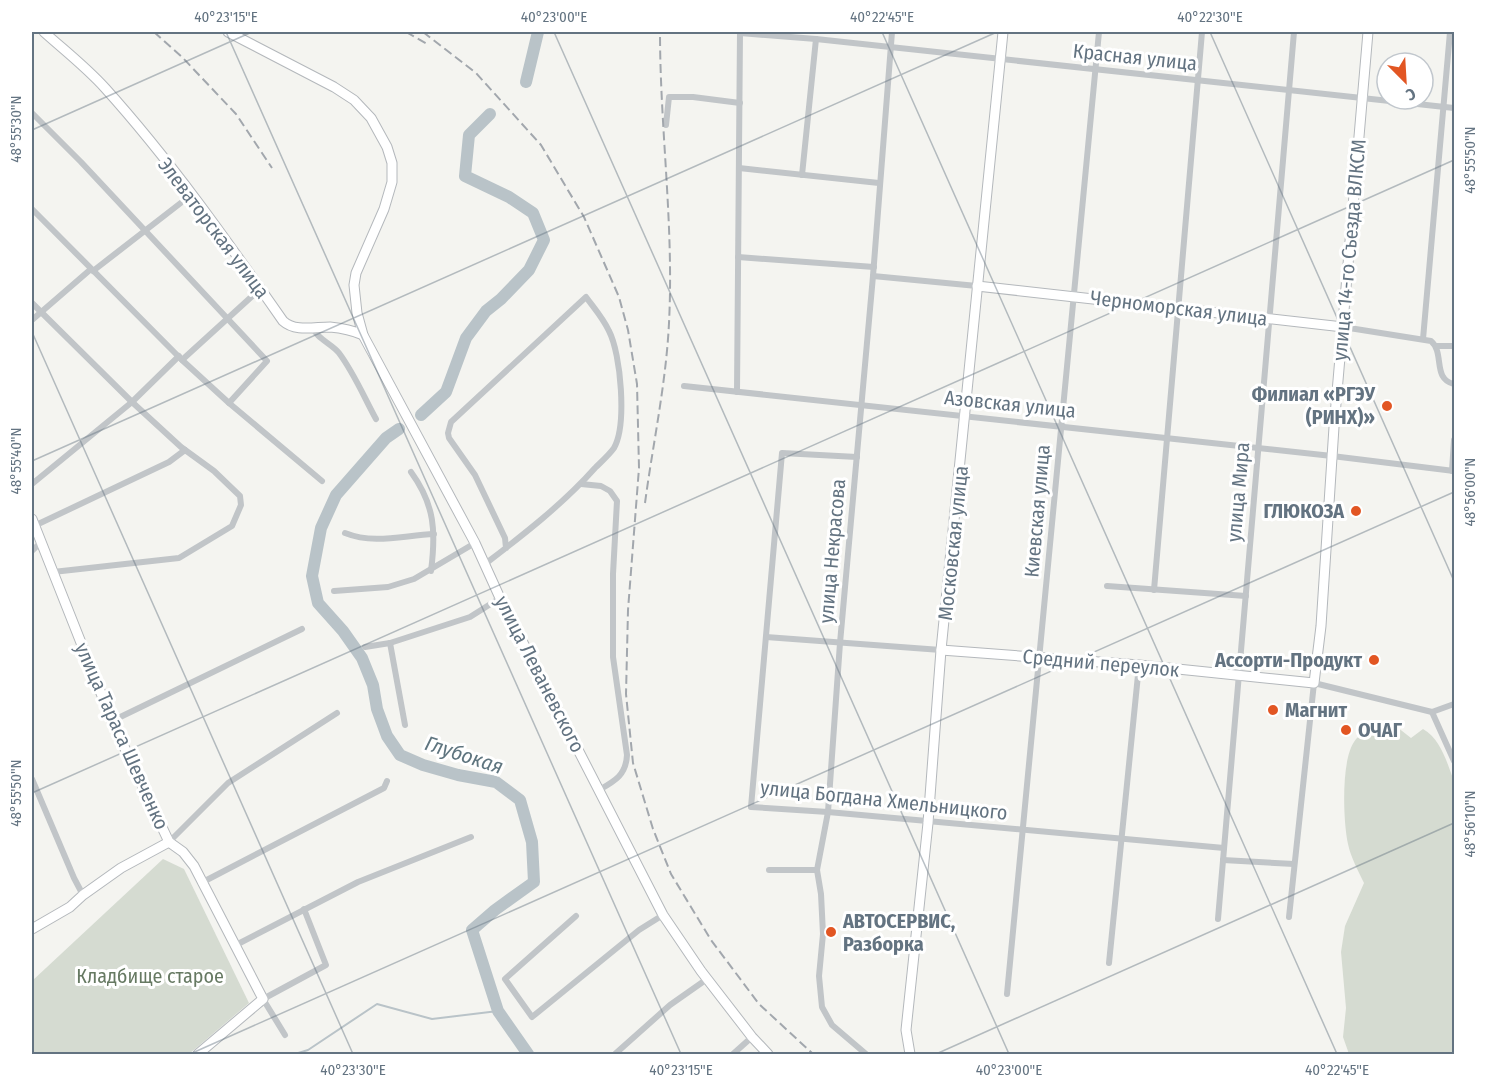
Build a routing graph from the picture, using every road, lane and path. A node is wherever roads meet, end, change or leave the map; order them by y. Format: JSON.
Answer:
{"nodes":[{"id":1,"x":44,"y":32,"type":"edge"},
{"id":2,"x":228,"y":32,"type":"edge"},
{"id":3,"x":740,"y":32,"type":"edge"},
{"id":4,"x":892,"y":32,"type":"edge"},
{"id":5,"x":1003,"y":32,"type":"edge"},
{"id":6,"x":1099,"y":32,"type":"edge"},
{"id":7,"x":1202,"y":32,"type":"edge"},
{"id":8,"x":1294,"y":32,"type":"edge"},
{"id":9,"x":1368,"y":32,"type":"edge"},
{"id":10,"x":1450,"y":32,"type":"edge"},
{"id":11,"x":816,"y":39,"type":"junction"},
{"id":12,"x":891,"y":47,"type":"junction"},
{"id":13,"x":1000,"y":60,"type":"junction"},
{"id":14,"x":1095,"y":70,"type":"junction"},
{"id":15,"x":1198,"y":81,"type":"junction"},
{"id":16,"x":1289,"y":90,"type":"junction"},
{"id":17,"x":1362,"y":97,"type":"junction"},
{"id":18,"x":740,"y":103,"type":"junction"},
{"id":19,"x":1444,"y":106,"type":"junction"},
{"id":20,"x":1455,"y":108,"type":"edge"},
{"id":21,"x":32,"y":113,"type":"edge"},
{"id":22,"x":666,"y":125,"type":"dead end"},
{"id":23,"x":739,"y":168,"type":"junction"},
{"id":24,"x":802,"y":175,"type":"junction"},
{"id":25,"x":879,"y":183,"type":"junction"},
{"id":26,"x":191,"y":195,"type":"junction"},
{"id":27,"x":32,"y":208,"type":"edge"},
{"id":28,"x":144,"y":229,"type":"junction"},
{"id":29,"x":738,"y":257,"type":"junction"},
{"id":30,"x":873,"y":267,"type":"junction"},
{"id":31,"x":92,"y":269,"type":"junction"},
{"id":32,"x":873,"y":276,"type":"junction"},
{"id":33,"x":977,"y":286,"type":"junction"},
{"id":34,"x":260,"y":289,"type":"junction"},
{"id":35,"x":1074,"y":296,"type":"junction"},
{"id":36,"x":32,"y":303,"type":"edge"},
{"id":37,"x":1179,"y":307,"type":"junction"},
{"id":38,"x":41,"y":312,"type":"junction"},
{"id":39,"x":227,"y":318,"type":"junction"},
{"id":40,"x":1269,"y":318,"type":"junction"},
{"id":41,"x":32,"y":320,"type":"edge"},
{"id":42,"x":1343,"y":327,"type":"junction"},
{"id":43,"x":312,"y":328,"type":"junction"},
{"id":44,"x":363,"y":334,"type":"junction"},
{"id":45,"x":1423,"y":339,"type":"junction"},
{"id":46,"x":1436,"y":345,"type":"junction"},
{"id":47,"x":1455,"y":346,"type":"edge"},
{"id":48,"x":181,"y":358,"type":"junction"},
{"id":49,"x":1455,"y":384,"type":"edge"},
{"id":50,"x":684,"y":386,"type":"dead end"},
{"id":51,"x":737,"y":392,"type":"junction"},
{"id":52,"x":132,"y":402,"type":"junction"},
{"id":53,"x":229,"y":403,"type":"junction"},
{"id":54,"x":861,"y":405,"type":"junction"},
{"id":55,"x":966,"y":416,"type":"junction"},
{"id":56,"x":376,"y":419,"type":"dead end"},
{"id":57,"x":1062,"y":426,"type":"junction"},
{"id":58,"x":1168,"y":438,"type":"junction"},
{"id":59,"x":1455,"y":440,"type":"edge"},
{"id":60,"x":1258,"y":448,"type":"junction"},
{"id":61,"x":185,"y":450,"type":"junction"},
{"id":62,"x":1332,"y":456,"type":"junction"},
{"id":63,"x":857,"y":457,"type":"junction"},
{"id":64,"x":1453,"y":471,"type":"edge"},
{"id":65,"x":411,"y":472,"type":"dead end"},
{"id":66,"x":322,"y":481,"type":"dead end"},
{"id":67,"x":32,"y":484,"type":"edge"},
{"id":68,"x":581,"y":484,"type":"junction"},
{"id":69,"x":33,"y":523,"type":"edge"},
{"id":70,"x":345,"y":533,"type":"dead end"},
{"id":71,"x":434,"y":534,"type":"junction"},
{"id":72,"x":41,"y":543,"type":"junction"},
{"id":73,"x":475,"y":543,"type":"junction"},
{"id":74,"x":506,"y":548,"type":"junction"},
{"id":75,"x":32,"y":551,"type":"edge"},
{"id":76,"x":485,"y":564,"type":"junction"},
{"id":77,"x":431,"y":571,"type":"junction"},
{"id":78,"x":53,"y":572,"type":"junction"},
{"id":79,"x":1107,"y":586,"type":"dead end"},
{"id":80,"x":1154,"y":590,"type":"junction"},
{"id":81,"x":334,"y":591,"type":"dead end"},
{"id":82,"x":1246,"y":596,"type":"junction"},
{"id":83,"x":500,"y":598,"type":"junction"},
{"id":84,"x":302,"y":629,"type":"dead end"},
{"id":85,"x":766,"y":637,"type":"junction"},
{"id":86,"x":390,"y":643,"type":"junction"},
{"id":87,"x":840,"y":643,"type":"junction"},
{"id":88,"x":365,"y":647,"type":"dead end"},
{"id":89,"x":941,"y":650,"type":"junction"},
{"id":90,"x":1040,"y":658,"type":"junction"},
{"id":91,"x":1139,"y":665,"type":"junction"},
{"id":92,"x":1239,"y":675,"type":"junction"},
{"id":93,"x":1314,"y":683,"type":"junction"},
{"id":94,"x":1455,"y":704,"type":"edge"},
{"id":95,"x":1432,"y":712,"type":"junction"},
{"id":96,"x":337,"y":713,"type":"dead end"},
{"id":97,"x":112,"y":721,"type":"junction"},
{"id":98,"x":405,"y":725,"type":"dead end"},
{"id":99,"x":1455,"y":761,"type":"edge"},
{"id":100,"x":32,"y":779,"type":"edge"},
{"id":101,"x":387,"y":781,"type":"dead end"},
{"id":102,"x":599,"y":790,"type":"junction"},
{"id":103,"x":828,"y":812,"type":"junction"},
{"id":104,"x":928,"y":823,"type":"junction"},
{"id":105,"x":1023,"y":831,"type":"junction"},
{"id":106,"x":471,"y":837,"type":"dead end"},
{"id":107,"x":1122,"y":839,"type":"junction"},
{"id":108,"x":169,"y":842,"type":"junction"},
{"id":109,"x":1224,"y":848,"type":"junction"},
{"id":110,"x":1223,"y":860,"type":"junction"},
{"id":111,"x":1294,"y":864,"type":"junction"},
{"id":112,"x":769,"y":870,"type":"dead end"},
{"id":113,"x":817,"y":870,"type":"junction"},
{"id":114,"x":201,"y":883,"type":"junction"},
{"id":115,"x":83,"y":895,"type":"junction"},
{"id":116,"x":304,"y":909,"type":"junction"},
{"id":117,"x":663,"y":915,"type":"junction"},
{"id":118,"x":576,"y":916,"type":"dead end"},
{"id":119,"x":1289,"y":917,"type":"dead end"},
{"id":120,"x":1218,"y":920,"type":"dead end"},
{"id":121,"x":32,"y":929,"type":"edge"},
{"id":122,"x":234,"y":946,"type":"junction"},
{"id":123,"x":1108,"y":963,"type":"dead end"},
{"id":124,"x":707,"y":979,"type":"junction"},
{"id":125,"x":1007,"y":994,"type":"dead end"},
{"id":126,"x":262,"y":999,"type":"junction"},
{"id":127,"x":285,"y":1035,"type":"dead end"},
{"id":128,"x":752,"y":1036,"type":"junction"},
{"id":129,"x":198,"y":1054,"type":"edge"},
{"id":130,"x":615,"y":1054,"type":"edge"},
{"id":131,"x":733,"y":1054,"type":"edge"},
{"id":132,"x":768,"y":1054,"type":"edge"},
{"id":133,"x":866,"y":1054,"type":"edge"},
{"id":134,"x":909,"y":1054,"type":"edge"}],
"edges":[{"from":1,"to":26,"type":"street","name":"Элеваторская улица"},
{"from":2,"to":44,"type":"street","name":"улица Леваневского"},
{"from":3,"to":11,"type":"street","name":"Красная улица"},
{"from":3,"to":18,"type":"street"},
{"from":4,"to":12,"type":"street","name":"улица Некрасова"},
{"from":5,"to":13,"type":"street","name":"Московская улица"},
{"from":6,"to":14,"type":"street","name":"Киевская улица"},
{"from":7,"to":15,"type":"street"},
{"from":8,"to":16,"type":"street","name":"улица Мира"},
{"from":9,"to":17,"type":"street","name":"улица 14-го Съезда ВЛКСМ"},
{"from":10,"to":19,"type":"street"},
{"from":11,"to":12,"type":"street","name":"Красная улица"},
{"from":11,"to":24,"type":"street"},
{"from":12,"to":13,"type":"street","name":"Красная улица"},
{"from":12,"to":25,"type":"street","name":"улица Некрасова"},
{"from":13,"to":14,"type":"street","name":"Красная улица"},
{"from":13,"to":33,"type":"street","name":"Московская улица"},
{"from":14,"to":15,"type":"street","name":"Красная улица"},
{"from":14,"to":35,"type":"street","name":"Киевская улица"},
{"from":15,"to":16,"type":"street","name":"Красная улица"},
{"from":15,"to":37,"type":"street"},
{"from":16,"to":17,"type":"street","name":"Красная улица"},
{"from":16,"to":40,"type":"street","name":"улица Мира"},
{"from":17,"to":19,"type":"street","name":"Красная улица"},
{"from":17,"to":42,"type":"street","name":"улица 14-го Съезда ВЛКСМ"},
{"from":18,"to":22,"type":"street"},
{"from":18,"to":23,"type":"street"},
{"from":19,"to":20,"type":"street","name":"Красная улица"},
{"from":19,"to":45,"type":"street"},
{"from":21,"to":28,"type":"street"},
{"from":23,"to":24,"type":"street"},
{"from":23,"to":29,"type":"street"},
{"from":24,"to":25,"type":"street"},
{"from":25,"to":30,"type":"street","name":"улица Некрасова"},
{"from":26,"to":28,"type":"street"},
{"from":26,"to":34,"type":"street","name":"Элеваторская улица"},
{"from":27,"to":31,"type":"street"},
{"from":28,"to":31,"type":"street"},
{"from":28,"to":39,"type":"street"},
{"from":29,"to":30,"type":"street"},
{"from":29,"to":51,"type":"street"},
{"from":30,"to":32,"type":"street","name":"улица Некрасова"},
{"from":31,"to":38,"type":"street"},
{"from":31,"to":48,"type":"street"},
{"from":32,"to":33,"type":"street","name":"Черноморская улица"},
{"from":32,"to":54,"type":"street","name":"улица Некрасова"},
{"from":33,"to":35,"type":"street","name":"Черноморская улица"},
{"from":33,"to":55,"type":"street","name":"Московская улица"},
{"from":34,"to":39,"type":"street"},
{"from":34,"to":43,"type":"street","name":"Элеваторская улица"},
{"from":35,"to":37,"type":"street","name":"Черноморская улица"},
{"from":35,"to":57,"type":"street","name":"Киевская улица"},
{"from":36,"to":38,"type":"street"},
{"from":37,"to":40,"type":"street","name":"Черноморская улица"},
{"from":37,"to":58,"type":"street"},
{"from":38,"to":41,"type":"street"},
{"from":38,"to":52,"type":"street"},
{"from":39,"to":48,"type":"street"},
{"from":39,"to":53,"type":"street"},
{"from":40,"to":42,"type":"street","name":"Черноморская улица"},
{"from":40,"to":60,"type":"street","name":"улица Мира"},
{"from":42,"to":45,"type":"street","name":"Черноморская улица"},
{"from":42,"to":62,"type":"street","name":"улица 14-го Съезда ВЛКСМ"},
{"from":43,"to":44,"type":"street"},
{"from":43,"to":56,"type":"street","name":"Элеваторская улица"},
{"from":44,"to":73,"type":"street","name":"улица Леваневского"},
{"from":45,"to":46,"type":"street","name":"Черноморская улица"},
{"from":46,"to":47,"type":"street"},
{"from":46,"to":49,"type":"street"},
{"from":48,"to":52,"type":"street"},
{"from":48,"to":53,"type":"street"},
{"from":50,"to":51,"type":"street","name":"Азовская улица"},
{"from":51,"to":54,"type":"street","name":"Азовская улица"},
{"from":52,"to":61,"type":"street"},
{"from":52,"to":67,"type":"street"},
{"from":53,"to":66,"type":"street"},
{"from":54,"to":55,"type":"street","name":"Азовская улица"},
{"from":54,"to":63,"type":"street","name":"улица Некрасова"},
{"from":55,"to":57,"type":"street","name":"Азовская улица"},
{"from":55,"to":89,"type":"street","name":"Московская улица"},
{"from":57,"to":58,"type":"street","name":"Азовская улица"},
{"from":57,"to":90,"type":"street","name":"Киевская улица"},
{"from":58,"to":60,"type":"street","name":"Азовская улица"},
{"from":58,"to":80,"type":"street"},
{"from":59,"to":64,"type":"street"},
{"from":60,"to":62,"type":"street","name":"Азовская улица"},
{"from":60,"to":82,"type":"street","name":"улица Мира"},
{"from":61,"to":69,"type":"street"},
{"from":61,"to":78,"type":"street"},
{"from":62,"to":64,"type":"street","name":"Азовская улица"},
{"from":62,"to":93,"type":"street","name":"улица 14-го Съезда ВЛКСМ"},
{"from":63,"to":85,"type":"street","name":"улица Богдана Хмельницкого"},
{"from":63,"to":87,"type":"street","name":"улица Некрасова"},
{"from":65,"to":71,"type":"street"},
{"from":68,"to":74,"type":"street"},
{"from":68,"to":74,"type":"street"},
{"from":68,"to":102,"type":"street"},
{"from":69,"to":72,"type":"street","name":"улица Тараса Шевченко"},
{"from":70,"to":71,"type":"street"},
{"from":71,"to":77,"type":"street"},
{"from":72,"to":75,"type":"street"},
{"from":72,"to":78,"type":"street","name":"улица Тараса Шевченко"},
{"from":73,"to":76,"type":"street","name":"улица Леваневского"},
{"from":73,"to":77,"type":"street"},
{"from":74,"to":76,"type":"street"},
{"from":76,"to":83,"type":"street","name":"улица Леваневского"},
{"from":77,"to":81,"type":"street"},
{"from":78,"to":97,"type":"street","name":"улица Тараса Шевченко"},
{"from":79,"to":80,"type":"street"},
{"from":80,"to":82,"type":"street"},
{"from":82,"to":92,"type":"street","name":"улица Мира"},
{"from":83,"to":86,"type":"street"},
{"from":83,"to":102,"type":"street","name":"улица Леваневского"},
{"from":84,"to":97,"type":"street"},
{"from":85,"to":87,"type":"street","name":"Средний переулок"},
{"from":85,"to":103,"type":"street","name":"улица Богдана Хмельницкого"},
{"from":86,"to":88,"type":"street"},
{"from":86,"to":98,"type":"street"},
{"from":87,"to":89,"type":"street","name":"Средний переулок"},
{"from":87,"to":103,"type":"street","name":"улица Некрасова"},
{"from":89,"to":90,"type":"street","name":"Средний переулок"},
{"from":89,"to":104,"type":"street","name":"Московская улица"},
{"from":90,"to":91,"type":"street","name":"Средний переулок"},
{"from":90,"to":105,"type":"street","name":"Киевская улица"},
{"from":91,"to":92,"type":"street","name":"Средний переулок"},
{"from":91,"to":107,"type":"street"},
{"from":92,"to":93,"type":"street","name":"Средний переулок"},
{"from":92,"to":109,"type":"street","name":"улица Мира"},
{"from":93,"to":95,"type":"street","name":"Средний переулок"},
{"from":93,"to":111,"type":"street"},
{"from":94,"to":95,"type":"street"},
{"from":95,"to":99,"type":"street"},
{"from":96,"to":108,"type":"street"},
{"from":97,"to":108,"type":"street","name":"улица Тараса Шевченко"},
{"from":100,"to":115,"type":"street"},
{"from":101,"to":114,"type":"street"},
{"from":102,"to":117,"type":"street","name":"улица Леваневского"},
{"from":103,"to":104,"type":"street","name":"улица Богдана Хмельницкого"},
{"from":103,"to":113,"type":"street","name":"улица Некрасова"},
{"from":104,"to":105,"type":"street","name":"улица Богдана Хмельницкого"},
{"from":104,"to":134,"type":"street","name":"Московская улица"},
{"from":105,"to":107,"type":"street","name":"улица Богдана Хмельницкого"},
{"from":105,"to":125,"type":"street","name":"Киевская улица"},
{"from":106,"to":116,"type":"street"},
{"from":107,"to":109,"type":"street","name":"улица Богдана Хмельницкого"},
{"from":107,"to":123,"type":"street"},
{"from":108,"to":114,"type":"street","name":"улица Тараса Шевченко"},
{"from":108,"to":115,"type":"street"},
{"from":109,"to":110,"type":"street","name":"улица Мира"},
{"from":110,"to":111,"type":"street"},
{"from":110,"to":120,"type":"street","name":"улица Мира"},
{"from":111,"to":119,"type":"street"},
{"from":112,"to":113,"type":"street"},
{"from":113,"to":133,"type":"street","name":"улица Некрасова"},
{"from":114,"to":122,"type":"street","name":"улица Тараса Шевченко"},
{"from":115,"to":121,"type":"street"},
{"from":116,"to":122,"type":"street"},
{"from":116,"to":126,"type":"street"},
{"from":117,"to":118,"type":"street"},
{"from":117,"to":124,"type":"street","name":"улица Леваневского"},
{"from":122,"to":126,"type":"street","name":"улица Тараса Шевченко"},
{"from":124,"to":128,"type":"street","name":"улица Леваневского"},
{"from":124,"to":130,"type":"street"},
{"from":126,"to":127,"type":"street","name":"улица Тараса Шевченко"},
{"from":126,"to":129,"type":"street"},
{"from":128,"to":131,"type":"street"},
{"from":128,"to":132,"type":"street","name":"улица Леваневского"}]}
